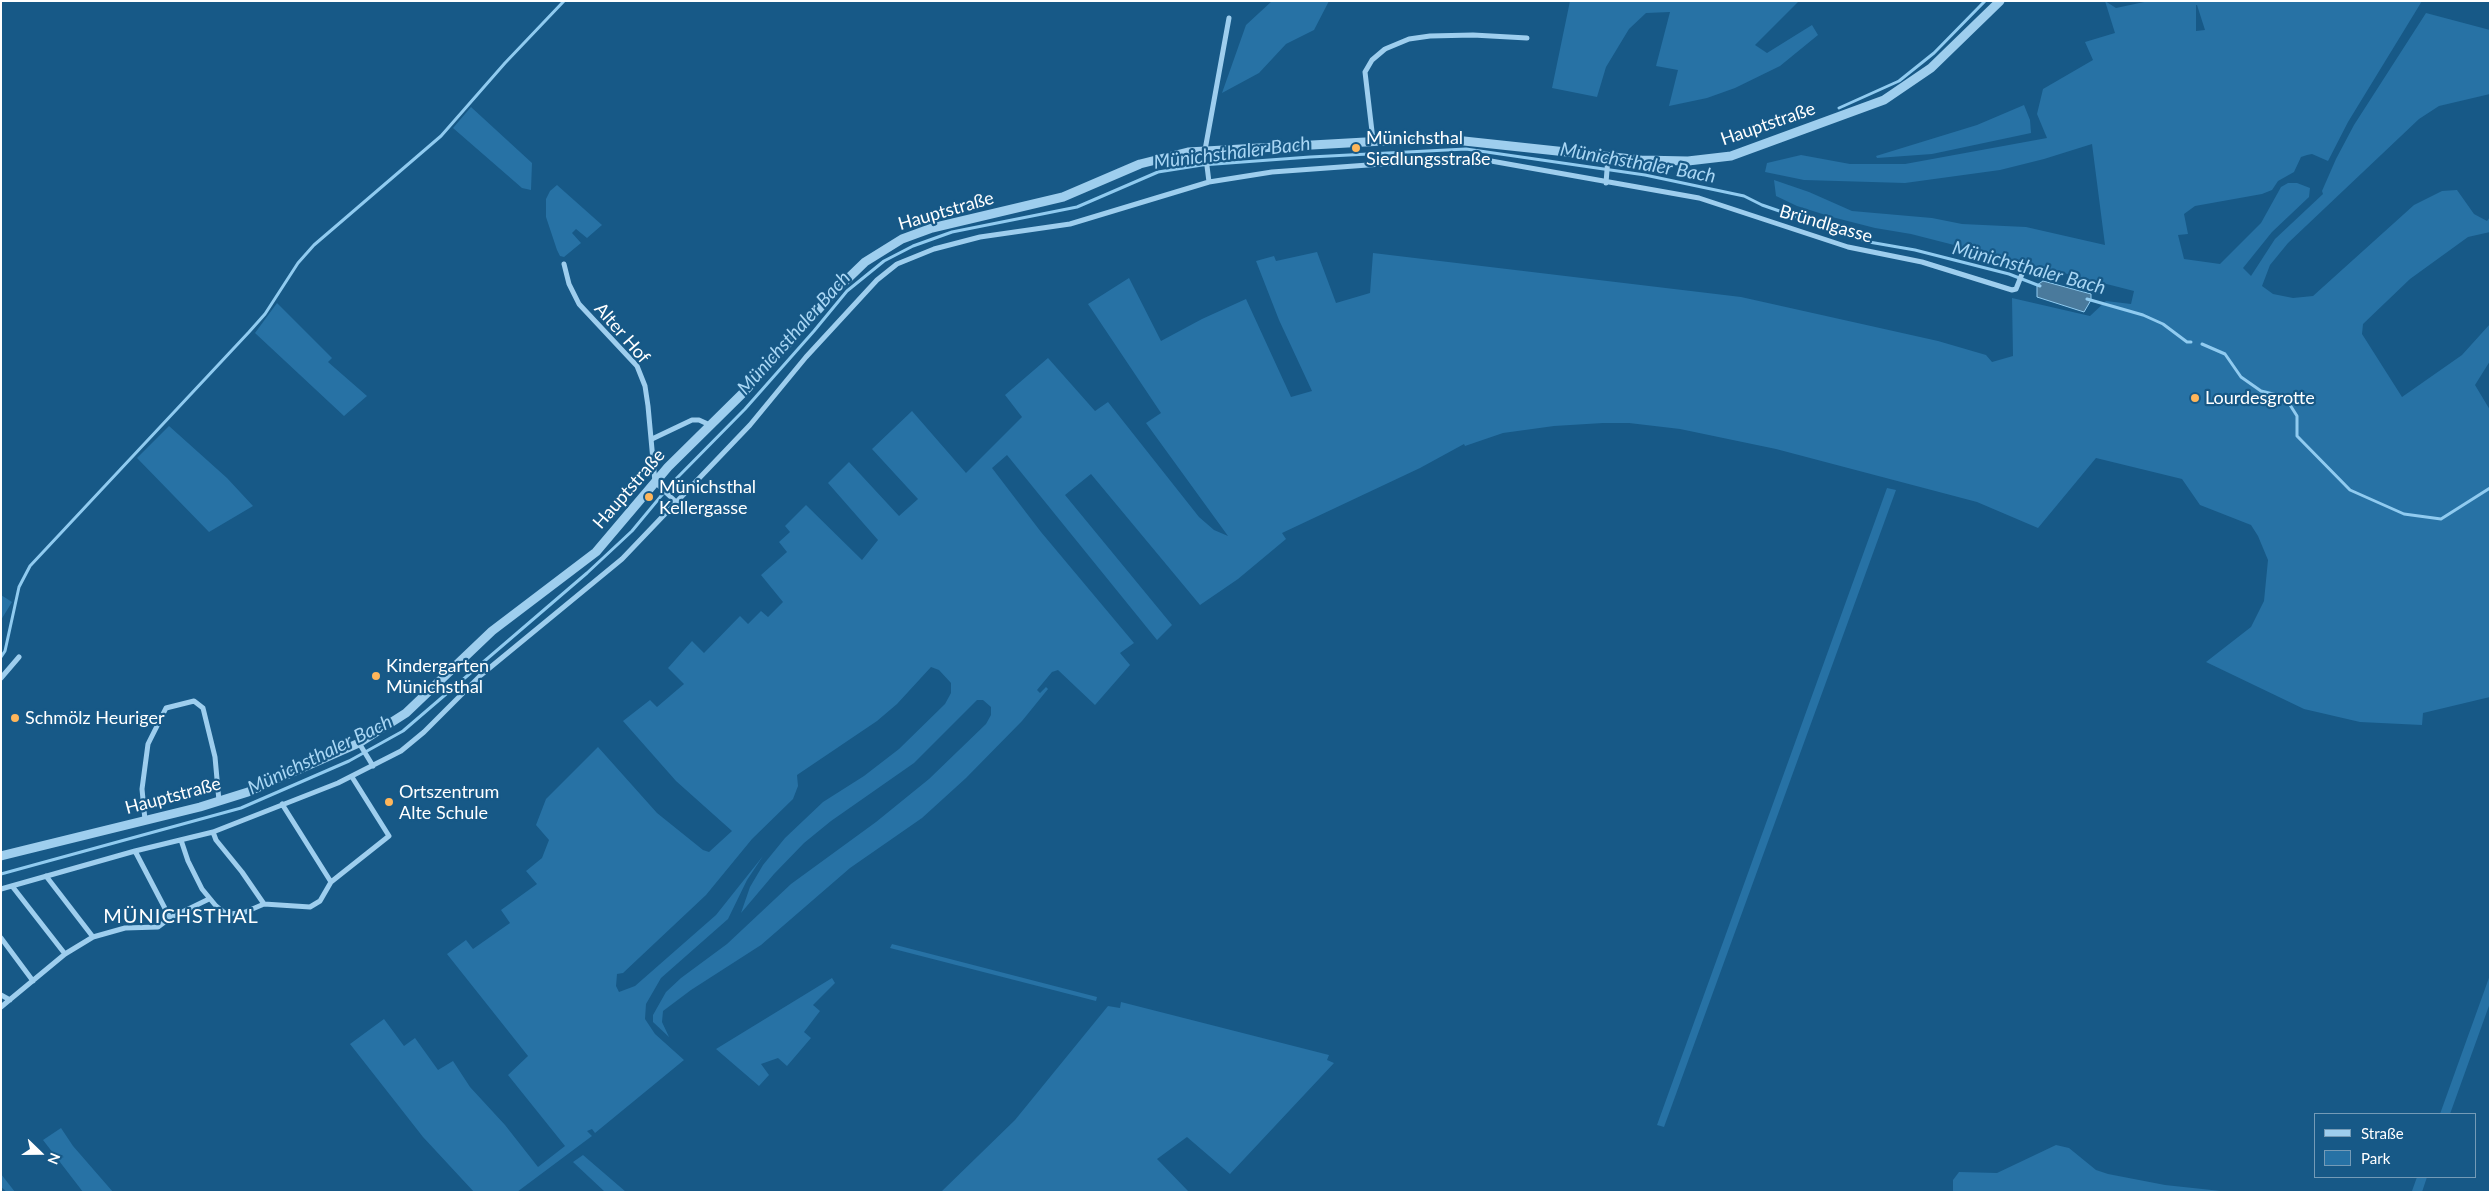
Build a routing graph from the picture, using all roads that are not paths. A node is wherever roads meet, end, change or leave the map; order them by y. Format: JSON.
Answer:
{"nodes":[{"id":1,"x":2000,"y":1,"type":"edge"},
{"id":2,"x":1229,"y":18,"type":"dead end"},
{"id":3,"x":1527,"y":38,"type":"dead end"},
{"id":4,"x":1373,"y":140,"type":"junction"},
{"id":5,"x":1206,"y":154,"type":"junction"},
{"id":6,"x":1608,"y":162,"type":"junction"},
{"id":7,"x":1606,"y":180,"type":"junction"},
{"id":8,"x":1208,"y":182,"type":"junction"},
{"id":9,"x":564,"y":264,"type":"dead end"},
{"id":10,"x":2024,"y":269,"type":"dead end"},
{"id":11,"x":710,"y":425,"type":"junction"},
{"id":12,"x":652,"y":439,"type":"junction"},
{"id":13,"x":657,"y":485,"type":"junction"},
{"id":14,"x":676,"y":502,"type":"junction"},
{"id":15,"x":19,"y":657,"type":"dead end"},
{"id":16,"x":1,"y":678,"type":"edge"},
{"id":17,"x":360,"y":745,"type":"junction"},
{"id":18,"x":373,"y":766,"type":"junction"},
{"id":19,"x":352,"y":777,"type":"junction"},
{"id":20,"x":219,"y":801,"type":"junction"},
{"id":21,"x":282,"y":804,"type":"junction"},
{"id":22,"x":145,"y":820,"type":"junction"},
{"id":23,"x":213,"y":832,"type":"junction"},
{"id":24,"x":181,"y":840,"type":"junction"},
{"id":25,"x":135,"y":851,"type":"junction"},
{"id":26,"x":1,"y":856,"type":"edge"},
{"id":27,"x":46,"y":876,"type":"junction"},
{"id":28,"x":331,"y":882,"type":"junction"},
{"id":29,"x":12,"y":886,"type":"junction"},
{"id":30,"x":1,"y":889,"type":"edge"},
{"id":31,"x":209,"y":899,"type":"junction"},
{"id":32,"x":264,"y":904,"type":"junction"},
{"id":33,"x":170,"y":918,"type":"junction"},
{"id":34,"x":1,"y":938,"type":"edge"},
{"id":35,"x":93,"y":938,"type":"junction"},
{"id":36,"x":65,"y":954,"type":"junction"},
{"id":37,"x":33,"y":981,"type":"junction"},
{"id":38,"x":1,"y":995,"type":"edge"},
{"id":39,"x":10,"y":1000,"type":"junction"},
{"id":40,"x":1,"y":1007,"type":"edge"}],
"edges":[{"from":1,"to":6,"type":"street","name":"Hauptstraße"},
{"from":2,"to":5,"type":"street"},
{"from":3,"to":4,"type":"street"},
{"from":4,"to":5,"type":"street","name":"Hauptstraße"},
{"from":4,"to":6,"type":"street","name":"Hauptstraße"},
{"from":5,"to":8,"type":"street"},
{"from":5,"to":11,"type":"street","name":"Hauptstraße"},
{"from":6,"to":7,"type":"street"},
{"from":7,"to":8,"type":"street","name":"Hauptstraße"},
{"from":7,"to":10,"type":"street","name":"Bründlgasse"},
{"from":8,"to":14,"type":"street","name":"Hauptstraße"},
{"from":9,"to":12,"type":"street","name":"Alter Hof"},
{"from":11,"to":12,"type":"street"},
{"from":11,"to":13,"type":"street","name":"Hauptstraße"},
{"from":12,"to":13,"type":"street","name":"Alter Hof"},
{"from":13,"to":14,"type":"street"},
{"from":13,"to":17,"type":"street","name":"Hauptstraße"},
{"from":14,"to":18,"type":"street","name":"Hauptstraße"},
{"from":15,"to":16,"type":"street"},
{"from":17,"to":18,"type":"street"},
{"from":17,"to":20,"type":"street","name":"Hauptstraße"},
{"from":18,"to":19,"type":"street","name":"Hauptstraße"},
{"from":19,"to":21,"type":"street","name":"Hauptstraße"},
{"from":19,"to":28,"type":"street"},
{"from":20,"to":22,"type":"street","name":"Hauptstraße"},
{"from":20,"to":22,"type":"street"},
{"from":21,"to":23,"type":"street","name":"Hauptstraße"},
{"from":21,"to":28,"type":"street"},
{"from":22,"to":26,"type":"street","name":"Hauptstraße"},
{"from":23,"to":24,"type":"street","name":"Hauptstraße"},
{"from":23,"to":32,"type":"street"},
{"from":24,"to":25,"type":"street","name":"Hauptstraße"},
{"from":24,"to":31,"type":"street"},
{"from":25,"to":27,"type":"street","name":"Hauptstraße"},
{"from":25,"to":33,"type":"street"},
{"from":27,"to":29,"type":"street","name":"Hauptstraße"},
{"from":27,"to":35,"type":"street"},
{"from":28,"to":32,"type":"street"},
{"from":29,"to":30,"type":"street","name":"Hauptstraße"},
{"from":29,"to":36,"type":"street"},
{"from":31,"to":32,"type":"street"},
{"from":31,"to":33,"type":"street"},
{"from":33,"to":35,"type":"street"},
{"from":34,"to":37,"type":"street"},
{"from":35,"to":36,"type":"street"},
{"from":36,"to":37,"type":"street"},
{"from":37,"to":39,"type":"street"},
{"from":38,"to":39,"type":"street"},
{"from":39,"to":40,"type":"street"}]}
